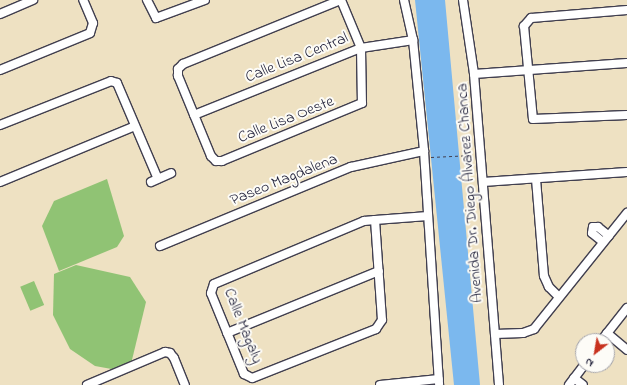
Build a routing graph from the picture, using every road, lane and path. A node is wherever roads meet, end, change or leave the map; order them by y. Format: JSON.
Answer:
{"nodes":[{"id":1,"x":33,"y":0,"type":"edge"},
{"id":2,"x":83,"y":0,"type":"edge"},
{"id":3,"x":147,"y":0,"type":"edge"},
{"id":4,"x":205,"y":0,"type":"edge"},
{"id":5,"x":341,"y":0,"type":"edge"},
{"id":6,"x":404,"y":0,"type":"edge"},
{"id":7,"x":463,"y":0,"type":"edge"},
{"id":8,"x":627,"y":10,"type":"edge"},
{"id":9,"x":0,"y":14,"type":"edge"},
{"id":10,"x":413,"y":40,"type":"junction"},
{"id":11,"x":361,"y":48,"type":"junction"},
{"id":12,"x":627,"y":63,"type":"edge"},
{"id":13,"x":0,"y":70,"type":"edge"},
{"id":14,"x":529,"y":70,"type":"junction"},
{"id":15,"x":474,"y":74,"type":"junction"},
{"id":16,"x":194,"y":115,"type":"junction"},
{"id":17,"x":627,"y":115,"type":"edge"},
{"id":18,"x":0,"y":125,"type":"edge"},
{"id":19,"x":135,"y":126,"type":"junction"},
{"id":20,"x":426,"y":154,"type":"junction"},
{"id":21,"x":470,"y":155,"type":"dead end"},
{"id":22,"x":627,"y":172,"type":"edge"},
{"id":23,"x":171,"y":173,"type":"dead end"},
{"id":24,"x":536,"y":179,"type":"junction"},
{"id":25,"x":0,"y":182,"type":"edge"},
{"id":26,"x":483,"y":182,"type":"junction"},
{"id":27,"x":627,"y":213,"type":"edge"},
{"id":28,"x":428,"y":216,"type":"junction"},
{"id":29,"x":375,"y":220,"type":"junction"},
{"id":30,"x":160,"y":246,"type":"dead end"},
{"id":31,"x":379,"y":271,"type":"junction"},
{"id":32,"x":560,"y":297,"type":"junction"},
{"id":33,"x":627,"y":308,"type":"edge"},
{"id":34,"x":227,"y":333,"type":"junction"},
{"id":35,"x":607,"y":333,"type":"edge"},
{"id":36,"x":495,"y":334,"type":"junction"},
{"id":37,"x":615,"y":340,"type":"edge"},
{"id":38,"x":627,"y":350,"type":"edge"},
{"id":39,"x":578,"y":373,"type":"edge"},
{"id":40,"x":574,"y":378,"type":"junction"},
{"id":41,"x":439,"y":382,"type":"edge"},
{"id":42,"x":385,"y":384,"type":"edge"},
{"id":43,"x":87,"y":385,"type":"edge"},
{"id":44,"x":185,"y":385,"type":"edge"},
{"id":45,"x":498,"y":385,"type":"edge"},
{"id":46,"x":569,"y":385,"type":"edge"},
{"id":47,"x":583,"y":385,"type":"edge"}],
"edges":[{"from":1,"to":9,"type":"street"},
{"from":2,"to":13,"type":"street"},
{"from":3,"to":4,"type":"street"},
{"from":5,"to":11,"type":"street"},
{"from":5,"to":16,"type":"street"},
{"from":6,"to":10,"type":"street"},
{"from":7,"to":15,"type":"street","name":"Avenida Dr. Diego Álvarez Chanca"},
{"from":8,"to":14,"type":"street"},
{"from":10,"to":11,"type":"street","name":"Calle Lisa Central"},
{"from":10,"to":20,"type":"street"},
{"from":11,"to":16,"type":"street","name":"Calle Lisa Central"},
{"from":11,"to":16,"type":"street","name":"Calle Lisa Oeste"},
{"from":12,"to":14,"type":"street"},
{"from":14,"to":15,"type":"street"},
{"from":14,"to":17,"type":"street"},
{"from":15,"to":26,"type":"street","name":"Avenida Dr. Diego Álvarez Chanca"},
{"from":18,"to":19,"type":"street"},
{"from":19,"to":23,"type":"street"},
{"from":19,"to":25,"type":"street"},
{"from":20,"to":21,"type":"path"},
{"from":20,"to":28,"type":"street"},
{"from":20,"to":30,"type":"street","name":"Paseo Magdalena"},
{"from":22,"to":24,"type":"street"},
{"from":24,"to":26,"type":"street"},
{"from":24,"to":32,"type":"street"},
{"from":26,"to":36,"type":"street","name":"Avenida Dr. Diego Álvarez Chanca"},
{"from":27,"to":32,"type":"street"},
{"from":28,"to":29,"type":"street","name":"Calle Magaly"},
{"from":28,"to":41,"type":"street"},
{"from":29,"to":31,"type":"street","name":"Calle Magaly"},
{"from":29,"to":34,"type":"street","name":"Calle Magaly"},
{"from":31,"to":34,"type":"street"},
{"from":31,"to":34,"type":"street","name":"Calle Magaly"},
{"from":32,"to":36,"type":"street"},
{"from":33,"to":35,"type":"street"},
{"from":36,"to":45,"type":"street","name":"Avenida Dr. Diego Álvarez Chanca"},
{"from":37,"to":38,"type":"street"},
{"from":39,"to":40,"type":"street"},
{"from":40,"to":46,"type":"street"},
{"from":40,"to":47,"type":"street"},
{"from":41,"to":42,"type":"street"},
{"from":43,"to":44,"type":"street"}]}
